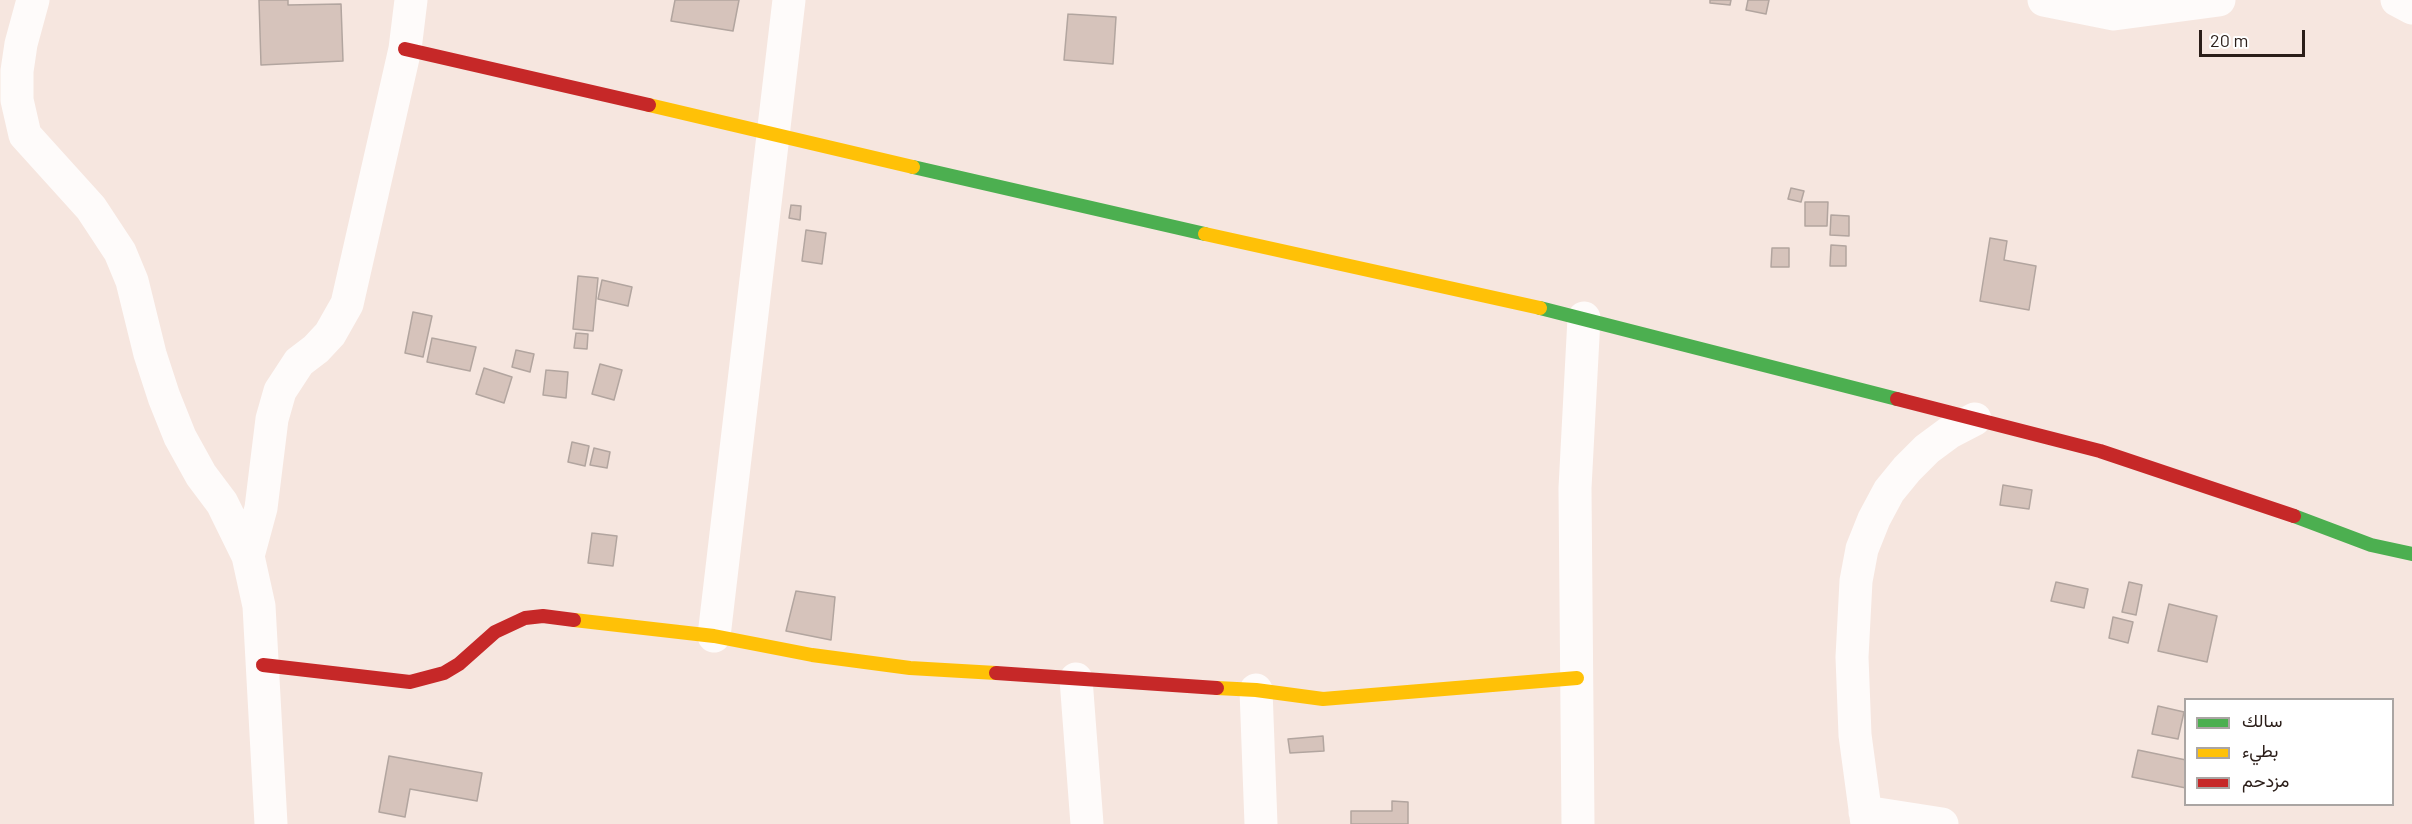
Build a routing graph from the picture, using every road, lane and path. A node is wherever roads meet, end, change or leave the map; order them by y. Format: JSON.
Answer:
{"nodes":[{"id":1,"x":33,"y":0,"type":"edge"},
{"id":2,"x":411,"y":0,"type":"edge"},
{"id":3,"x":789,"y":0,"type":"edge"},
{"id":4,"x":2044,"y":0,"type":"edge"},
{"id":5,"x":2219,"y":0,"type":"edge"},
{"id":6,"x":2397,"y":0,"type":"edge"},
{"id":7,"x":2412,"y":8,"type":"edge"},
{"id":8,"x":405,"y":49,"type":"junction"},
{"id":9,"x":774,"y":135,"type":"junction"},
{"id":10,"x":1584,"y":318,"type":"junction"},
{"id":11,"x":1975,"y":419,"type":"junction"},
{"id":12,"x":2412,"y":554,"type":"edge"},
{"id":13,"x":248,"y":556,"type":"junction"},
{"id":14,"x":714,"y":636,"type":"junction"},
{"id":15,"x":263,"y":665,"type":"junction"},
{"id":16,"x":1576,"y":678,"type":"junction"},
{"id":17,"x":1076,"y":679,"type":"junction"},
{"id":18,"x":1256,"y":690,"type":"junction"},
{"id":19,"x":1866,"y":818,"type":"edge"},
{"id":20,"x":271,"y":824,"type":"edge"},
{"id":21,"x":1087,"y":824,"type":"edge"},
{"id":22,"x":1261,"y":824,"type":"edge"},
{"id":23,"x":1578,"y":824,"type":"edge"},
{"id":24,"x":1942,"y":824,"type":"edge"}],
"edges":[{"from":1,"to":13,"type":"street"},
{"from":2,"to":8,"type":"street"},
{"from":3,"to":9,"type":"street"},
{"from":4,"to":5,"type":"street"},
{"from":6,"to":7,"type":"street"},
{"from":8,"to":9,"type":"street"},
{"from":8,"to":13,"type":"street"},
{"from":9,"to":10,"type":"street"},
{"from":9,"to":14,"type":"street"},
{"from":10,"to":11,"type":"street"},
{"from":10,"to":16,"type":"street"},
{"from":11,"to":12,"type":"street"},
{"from":11,"to":19,"type":"street"},
{"from":13,"to":15,"type":"street"},
{"from":14,"to":15,"type":"street"},
{"from":14,"to":17,"type":"street"},
{"from":15,"to":20,"type":"street"},
{"from":16,"to":18,"type":"street"},
{"from":16,"to":23,"type":"street"},
{"from":17,"to":18,"type":"street"},
{"from":17,"to":21,"type":"street"},
{"from":18,"to":22,"type":"street"},
{"from":19,"to":24,"type":"street"}]}
